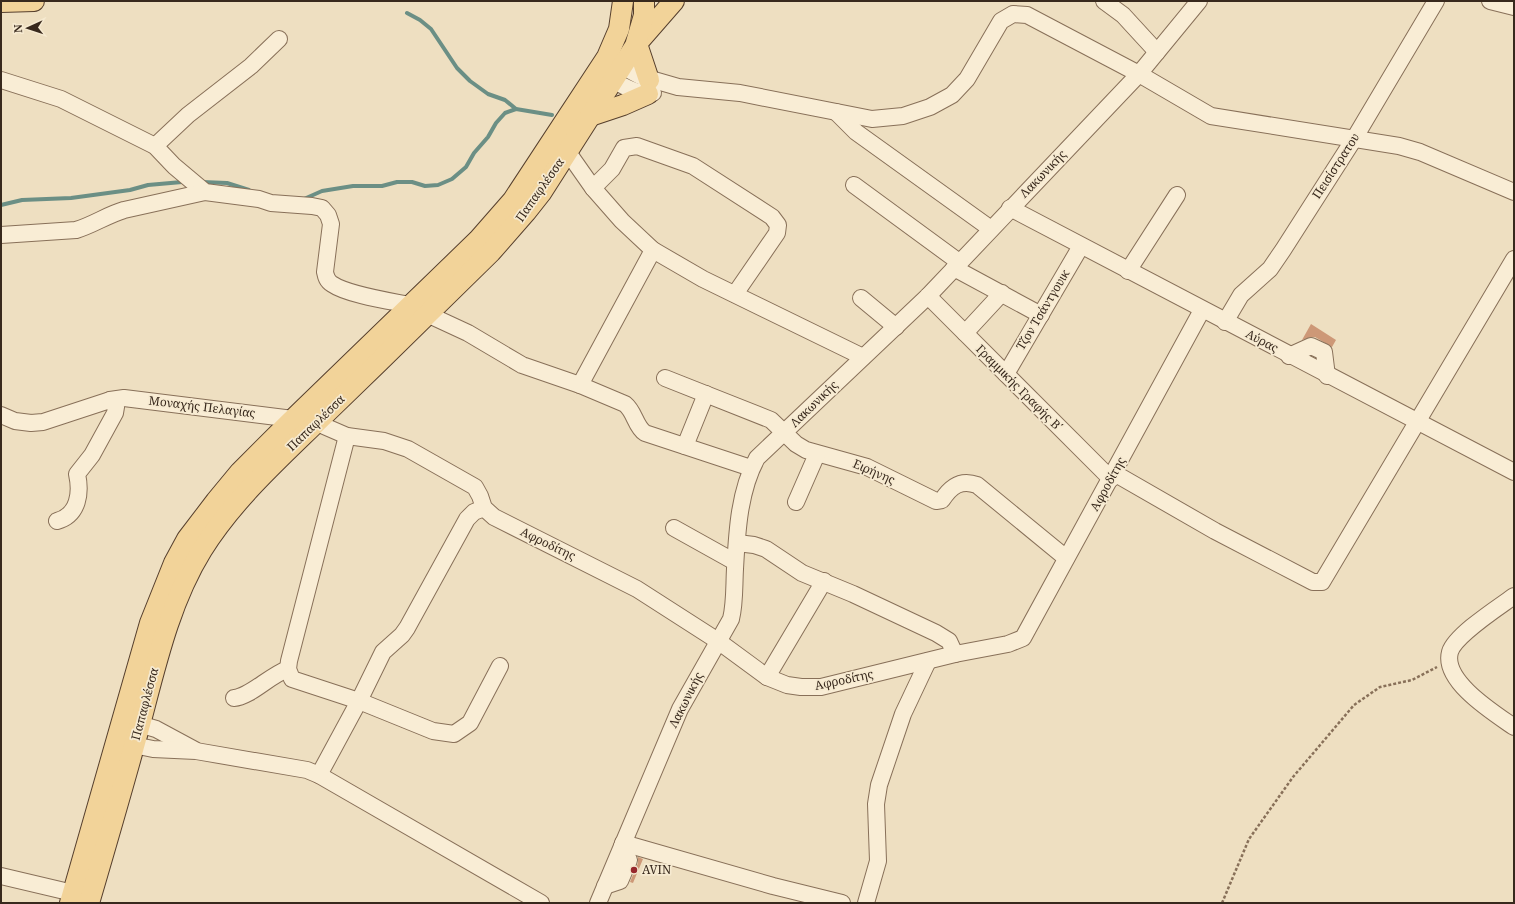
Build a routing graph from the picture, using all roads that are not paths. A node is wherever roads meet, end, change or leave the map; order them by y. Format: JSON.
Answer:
{"nodes":[{"id":1,"x":34,"y":1,"type":"edge"},
{"id":2,"x":644,"y":1,"type":"edge"},
{"id":3,"x":674,"y":1,"type":"edge"},
{"id":4,"x":1104,"y":1,"type":"edge"},
{"id":5,"x":1199,"y":1,"type":"edge"},
{"id":6,"x":1436,"y":1,"type":"edge"},
{"id":7,"x":1490,"y":1,"type":"edge"},
{"id":8,"x":1,"y":2,"type":"edge"},
{"id":9,"x":621,"y":4,"type":"edge"},
{"id":10,"x":1514,"y":7,"type":"edge"},
{"id":11,"x":280,"y":39,"type":"dead end"},
{"id":12,"x":636,"y":45,"type":"junction"},
{"id":13,"x":1157,"y":52,"type":"junction"},
{"id":14,"x":610,"y":69,"type":"junction"},
{"id":15,"x":1139,"y":74,"type":"junction"},
{"id":16,"x":1,"y":80,"type":"edge"},
{"id":17,"x":649,"y":87,"type":"junction"},
{"id":18,"x":836,"y":112,"type":"junction"},
{"id":19,"x":590,"y":116,"type":"junction"},
{"id":20,"x":1354,"y":139,"type":"junction"},
{"id":21,"x":155,"y":146,"type":"junction"},
{"id":22,"x":567,"y":151,"type":"junction"},
{"id":23,"x":854,"y":185,"type":"dead end"},
{"id":24,"x":593,"y":188,"type":"junction"},
{"id":25,"x":205,"y":192,"type":"junction"},
{"id":26,"x":1514,"y":192,"type":"edge"},
{"id":27,"x":1177,"y":195,"type":"dead end"},
{"id":28,"x":1010,"y":208,"type":"junction"},
{"id":29,"x":991,"y":229,"type":"junction"},
{"id":30,"x":1,"y":235,"type":"edge"},
{"id":31,"x":1081,"y":246,"type":"junction"},
{"id":32,"x":653,"y":250,"type":"junction"},
{"id":33,"x":1514,"y":259,"type":"edge"},
{"id":34,"x":956,"y":265,"type":"junction"},
{"id":35,"x":1128,"y":271,"type":"junction"},
{"id":36,"x":1002,"y":293,"type":"junction"},
{"id":37,"x":735,"y":294,"type":"junction"},
{"id":38,"x":928,"y":296,"type":"junction"},
{"id":39,"x":861,"y":298,"type":"dead end"},
{"id":40,"x":419,"y":310,"type":"junction"},
{"id":41,"x":1202,"y":310,"type":"junction"},
{"id":42,"x":1041,"y":315,"type":"junction"},
{"id":43,"x":1225,"y":322,"type":"junction"},
{"id":44,"x":896,"y":327,"type":"junction"},
{"id":45,"x":965,"y":333,"type":"junction"},
{"id":46,"x":863,"y":357,"type":"junction"},
{"id":47,"x":1006,"y":374,"type":"junction"},
{"id":48,"x":665,"y":378,"type":"dead end"},
{"id":49,"x":580,"y":385,"type":"junction"},
{"id":50,"x":706,"y":394,"type":"junction"},
{"id":51,"x":110,"y":400,"type":"junction"},
{"id":52,"x":1,"y":415,"type":"edge"},
{"id":53,"x":293,"y":419,"type":"junction"},
{"id":54,"x":317,"y":423,"type":"junction"},
{"id":55,"x":1418,"y":423,"type":"junction"},
{"id":56,"x":784,"y":432,"type":"junction"},
{"id":57,"x":347,"y":436,"type":"junction"},
{"id":58,"x":684,"y":446,"type":"junction"},
{"id":59,"x":817,"y":454,"type":"junction"},
{"id":60,"x":751,"y":468,"type":"junction"},
{"id":61,"x":1514,"y":472,"type":"edge"},
{"id":62,"x":1112,"y":476,"type":"junction"},
{"id":63,"x":796,"y":502,"type":"dead end"},
{"id":64,"x":484,"y":508,"type":"junction"},
{"id":65,"x":57,"y":521,"type":"dead end"},
{"id":66,"x":674,"y":528,"type":"dead end"},
{"id":67,"x":737,"y":543,"type":"junction"},
{"id":68,"x":1066,"y":558,"type":"junction"},
{"id":69,"x":735,"y":562,"type":"junction"},
{"id":70,"x":824,"y":581,"type":"junction"},
{"id":71,"x":1514,"y":596,"type":"edge"},
{"id":72,"x":718,"y":642,"type":"junction"},
{"id":73,"x":956,"y":654,"type":"junction"},
{"id":74,"x":928,"y":660,"type":"junction"},
{"id":75,"x":500,"y":666,"type":"dead end"},
{"id":76,"x":288,"y":669,"type":"junction"},
{"id":77,"x":767,"y":677,"type":"junction"},
{"id":78,"x":234,"y":698,"type":"dead end"},
{"id":79,"x":359,"y":701,"type":"junction"},
{"id":80,"x":131,"y":721,"type":"junction"},
{"id":81,"x":1514,"y":727,"type":"edge"},
{"id":82,"x":125,"y":744,"type":"junction"},
{"id":83,"x":196,"y":751,"type":"junction"},
{"id":84,"x":319,"y":775,"type":"junction"},
{"id":85,"x":623,"y":845,"type":"junction"},
{"id":86,"x":1,"y":876,"type":"edge"},
{"id":87,"x":77,"y":900,"type":"edge"},
{"id":88,"x":541,"y":903,"type":"edge"},
{"id":89,"x":598,"y":903,"type":"edge"},
{"id":90,"x":842,"y":903,"type":"edge"},
{"id":91,"x":866,"y":903,"type":"edge"}],
"edges":[{"from":1,"to":8,"type":"main road"},
{"from":2,"to":12,"type":"main road","name":"Παπαφλέσσα"},
{"from":3,"to":12,"type":"main road"},
{"from":4,"to":13,"type":"street"},
{"from":5,"to":13,"type":"street","name":"Λακωνικής"},
{"from":6,"to":20,"type":"street","name":"Πεισίστρατου"},
{"from":7,"to":10,"type":"street"},
{"from":9,"to":14,"type":"main road","name":"Παπαφλέσσα"},
{"from":11,"to":21,"type":"street"},
{"from":12,"to":14,"type":"main road","name":"Παπαφλέσσα"},
{"from":12,"to":17,"type":"main road"},
{"from":13,"to":15,"type":"street","name":"Λακωνικής"},
{"from":14,"to":17,"type":"street"},
{"from":14,"to":19,"type":"main road","name":"Παπαφλέσσα"},
{"from":14,"to":40,"type":"main road","name":"Παπαφλέσσα"},
{"from":15,"to":18,"type":"street"},
{"from":15,"to":20,"type":"street"},
{"from":15,"to":28,"type":"street","name":"Λακωνικής"},
{"from":16,"to":21,"type":"street"},
{"from":17,"to":18,"type":"street"},
{"from":17,"to":19,"type":"main road"},
{"from":18,"to":29,"type":"street"},
{"from":19,"to":22,"type":"main road","name":"Παπαφλέσσα"},
{"from":20,"to":26,"type":"street"},
{"from":20,"to":43,"type":"street","name":"Πεισίστρατου"},
{"from":21,"to":25,"type":"street"},
{"from":22,"to":24,"type":"street"},
{"from":22,"to":40,"type":"main road","name":"Παπαφλέσσα"},
{"from":23,"to":34,"type":"street"},
{"from":24,"to":32,"type":"street"},
{"from":24,"to":37,"type":"street"},
{"from":25,"to":30,"type":"street"},
{"from":25,"to":40,"type":"street"},
{"from":27,"to":35,"type":"street"},
{"from":28,"to":29,"type":"street","name":"Λακωνικής"},
{"from":28,"to":31,"type":"street","name":"Αύρας"},
{"from":29,"to":34,"type":"street","name":"Λακωνικής"},
{"from":31,"to":35,"type":"street","name":"Αύρας"},
{"from":31,"to":42,"type":"street","name":"Τζον Τσάντγουικ"},
{"from":32,"to":37,"type":"street"},
{"from":32,"to":49,"type":"street"},
{"from":33,"to":55,"type":"street"},
{"from":34,"to":36,"type":"street"},
{"from":34,"to":38,"type":"street","name":"Λακωνικής"},
{"from":35,"to":41,"type":"street","name":"Αύρας"},
{"from":36,"to":42,"type":"street"},
{"from":36,"to":45,"type":"street"},
{"from":37,"to":46,"type":"street"},
{"from":38,"to":44,"type":"street","name":"Λακωνικής"},
{"from":38,"to":45,"type":"street","name":"Γραμμικής Γραφής Β΄"},
{"from":39,"to":44,"type":"street"},
{"from":40,"to":49,"type":"street"},
{"from":40,"to":53,"type":"main road","name":"Παπαφλέσσα"},
{"from":40,"to":54,"type":"main road","name":"Παπαφλέσσα"},
{"from":41,"to":43,"type":"street","name":"Αύρας"},
{"from":41,"to":62,"type":"street","name":"Αφροδίτης"},
{"from":42,"to":47,"type":"street","name":"Τζον Τσάντγουικ"},
{"from":43,"to":55,"type":"street","name":"Αύρας"},
{"from":44,"to":46,"type":"street","name":"Λακωνικής"},
{"from":45,"to":47,"type":"street","name":"Γραμμικής Γραφής Β΄"},
{"from":46,"to":56,"type":"street","name":"Λακωνικής"},
{"from":47,"to":62,"type":"street","name":"Γραμμικής Γραφής Β΄"},
{"from":48,"to":50,"type":"street","name":"Ειρήνης"},
{"from":49,"to":58,"type":"street"},
{"from":50,"to":56,"type":"street","name":"Ειρήνης"},
{"from":50,"to":58,"type":"street"},
{"from":51,"to":52,"type":"street","name":"Μοναχής Πελαγίας"},
{"from":51,"to":53,"type":"street","name":"Μοναχής Πελαγίας"},
{"from":51,"to":65,"type":"street"},
{"from":53,"to":80,"type":"main road","name":"Παπαφλέσσα"},
{"from":54,"to":57,"type":"street"},
{"from":54,"to":80,"type":"main road","name":"Παπαφλέσσα"},
{"from":55,"to":61,"type":"street","name":"Αύρας"},
{"from":55,"to":62,"type":"street","name":"Γραμμικής Γραφής Β΄"},
{"from":56,"to":59,"type":"street","name":"Ειρήνης"},
{"from":56,"to":60,"type":"street","name":"Λακωνικής"},
{"from":57,"to":64,"type":"street"},
{"from":57,"to":76,"type":"street"},
{"from":58,"to":60,"type":"street"},
{"from":59,"to":63,"type":"street"},
{"from":59,"to":68,"type":"street","name":"Ειρήνης"},
{"from":60,"to":67,"type":"street","name":"Λακωνικής"},
{"from":62,"to":68,"type":"street","name":"Αφροδίτης"},
{"from":64,"to":72,"type":"street","name":"Αφροδίτης"},
{"from":64,"to":79,"type":"street"},
{"from":66,"to":69,"type":"street"},
{"from":67,"to":69,"type":"street","name":"Λακωνικής"},
{"from":67,"to":70,"type":"street"},
{"from":68,"to":73,"type":"street","name":"Αφροδίτης"},
{"from":69,"to":72,"type":"street","name":"Λακωνικής"},
{"from":70,"to":73,"type":"street"},
{"from":70,"to":77,"type":"street"},
{"from":71,"to":81,"type":"street"},
{"from":72,"to":77,"type":"street","name":"Αφροδίτης"},
{"from":72,"to":85,"type":"street","name":"Λακωνικής"},
{"from":73,"to":74,"type":"street","name":"Αφροδίτης"},
{"from":74,"to":77,"type":"street","name":"Αφροδίτης"},
{"from":74,"to":91,"type":"street"},
{"from":75,"to":79,"type":"street"},
{"from":76,"to":78,"type":"street"},
{"from":76,"to":79,"type":"street"},
{"from":79,"to":84,"type":"street"},
{"from":80,"to":82,"type":"main road","name":"Παπαφλέσσα"},
{"from":80,"to":83,"type":"street"},
{"from":82,"to":83,"type":"street"},
{"from":82,"to":87,"type":"main road","name":"Παπαφλέσσα"},
{"from":83,"to":84,"type":"street"},
{"from":84,"to":88,"type":"street"},
{"from":85,"to":89,"type":"street","name":"Λακωνικής"},
{"from":85,"to":90,"type":"street"},
{"from":86,"to":87,"type":"street"}]}
